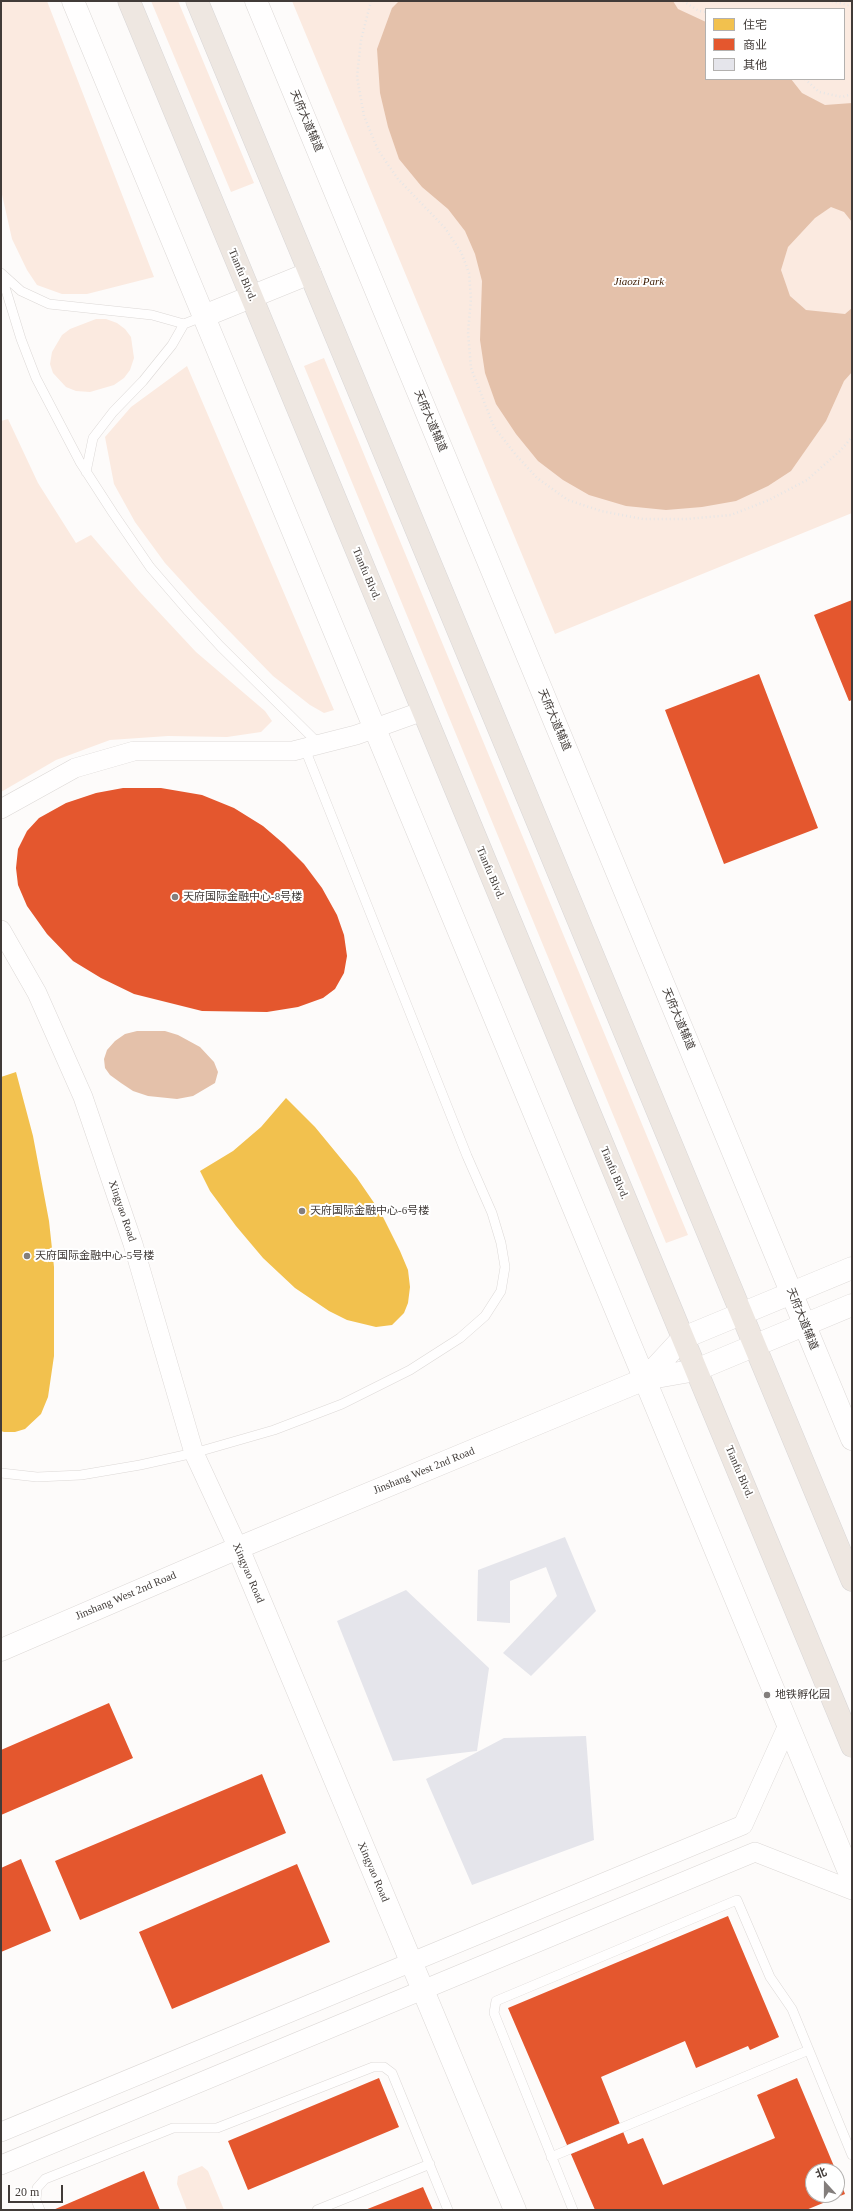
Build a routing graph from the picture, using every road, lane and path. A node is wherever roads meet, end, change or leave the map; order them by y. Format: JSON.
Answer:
{"nodes":[{"id":1,"x":74,"y":1,"type":"edge"},
{"id":2,"x":129,"y":1,"type":"edge"},
{"id":3,"x":197,"y":1,"type":"edge"},
{"id":4,"x":256,"y":1,"type":"edge"},
{"id":5,"x":371,"y":1,"type":"edge"},
{"id":6,"x":683,"y":1,"type":"edge"},
{"id":7,"x":832,"y":1,"type":"edge"},
{"id":8,"x":852,"y":4,"type":"edge"},
{"id":9,"x":705,"y":12,"type":"edge"},
{"id":10,"x":806,"y":80,"type":"edge"},
{"id":11,"x":852,"y":94,"type":"edge"},
{"id":12,"x":1,"y":273,"type":"edge"},
{"id":13,"x":310,"y":273,"type":"junction"},
{"id":14,"x":251,"y":297,"type":"junction"},
{"id":15,"x":204,"y":316,"type":"junction"},
{"id":16,"x":184,"y":324,"type":"junction"},
{"id":17,"x":852,"y":437,"type":"edge"},
{"id":18,"x":86,"y":472,"type":"junction"},
{"id":19,"x":423,"y":711,"type":"junction"},
{"id":20,"x":375,"y":728,"type":"junction"},
{"id":21,"x":312,"y":747,"type":"junction"},
{"id":22,"x":1,"y":809,"type":"edge"},
{"id":23,"x":1,"y":930,"type":"edge"},
{"id":24,"x":852,"y":1268,"type":"edge"},
{"id":25,"x":792,"y":1293,"type":"junction"},
{"id":26,"x":852,"y":1305,"type":"edge"},
{"id":27,"x":742,"y":1314,"type":"junction"},
{"id":28,"x":805,"y":1325,"type":"junction"},
{"id":29,"x":683,"y":1338,"type":"junction"},
{"id":30,"x":755,"y":1346,"type":"junction"},
{"id":31,"x":696,"y":1370,"type":"junction"},
{"id":32,"x":645,"y":1379,"type":"junction"},
{"id":33,"x":852,"y":1439,"type":"edge"},
{"id":34,"x":194,"y":1453,"type":"junction"},
{"id":35,"x":1,"y":1473,"type":"edge"},
{"id":36,"x":238,"y":1548,"type":"junction"},
{"id":37,"x":852,"y":1580,"type":"edge"},
{"id":38,"x":1,"y":1650,"type":"edge"},
{"id":39,"x":788,"y":1725,"type":"junction"},
{"id":40,"x":852,"y":1746,"type":"edge"},
{"id":41,"x":852,"y":1879,"type":"edge"},
{"id":42,"x":852,"y":1890,"type":"edge"},
{"id":43,"x":411,"y":1963,"type":"junction"},
{"id":44,"x":422,"y":1989,"type":"junction"},
{"id":45,"x":809,"y":2050,"type":"junction"},
{"id":46,"x":1,"y":2132,"type":"edge"},
{"id":47,"x":852,"y":2155,"type":"edge"},
{"id":48,"x":551,"y":2157,"type":"junction"},
{"id":49,"x":430,"y":2164,"type":"junction"},
{"id":50,"x":1,"y":2165,"type":"edge"},
{"id":51,"x":40,"y":2210,"type":"edge"},
{"id":52,"x":317,"y":2210,"type":"edge"},
{"id":53,"x":448,"y":2210,"type":"edge"},
{"id":54,"x":515,"y":2210,"type":"edge"},
{"id":55,"x":573,"y":2210,"type":"edge"}],
"edges":[{"from":1,"to":15,"type":"street"},
{"from":2,"to":14,"type":"main road","name":"Tianfu Blvd."},
{"from":3,"to":13,"type":"main road"},
{"from":4,"to":25,"type":"street","name":"天府大道辅道"},
{"from":5,"to":17,"type":"path"},
{"from":6,"to":9,"type":"path"},
{"from":7,"to":8,"type":"path"},
{"from":10,"to":11,"type":"path"},
{"from":12,"to":16,"type":"lane"},
{"from":12,"to":18,"type":"lane"},
{"from":13,"to":14,"type":"street"},
{"from":13,"to":27,"type":"main road"},
{"from":14,"to":15,"type":"street"},
{"from":14,"to":19,"type":"main road","name":"Tianfu Blvd."},
{"from":15,"to":16,"type":"lane"},
{"from":15,"to":20,"type":"street"},
{"from":16,"to":18,"type":"lane"},
{"from":18,"to":21,"type":"lane"},
{"from":19,"to":20,"type":"street"},
{"from":19,"to":29,"type":"main road","name":"Tianfu Blvd."},
{"from":20,"to":21,"type":"street"},
{"from":20,"to":32,"type":"street"},
{"from":21,"to":22,"type":"street"},
{"from":21,"to":34,"type":"lane"},
{"from":23,"to":34,"type":"street","name":"Xingyao Road"},
{"from":24,"to":25,"type":"street"},
{"from":25,"to":27,"type":"street"},
{"from":25,"to":28,"type":"street","name":"天府大道辅道"},
{"from":26,"to":28,"type":"street","name":"Jinshang West 2nd Road"},
{"from":27,"to":29,"type":"street"},
{"from":27,"to":30,"type":"main road"},
{"from":28,"to":30,"type":"street","name":"Jinshang West 2nd Road"},
{"from":28,"to":33,"type":"street","name":"天府大道辅道"},
{"from":29,"to":31,"type":"main road","name":"Tianfu Blvd."},
{"from":29,"to":32,"type":"street"},
{"from":30,"to":31,"type":"street","name":"Jinshang West 2nd Road"},
{"from":30,"to":37,"type":"main road"},
{"from":31,"to":32,"type":"street","name":"Jinshang West 2nd Road"},
{"from":31,"to":40,"type":"main road","name":"Tianfu Blvd."},
{"from":32,"to":36,"type":"street","name":"Jinshang West 2nd Road"},
{"from":32,"to":39,"type":"street"},
{"from":34,"to":35,"type":"lane"},
{"from":34,"to":36,"type":"street","name":"Xingyao Road"},
{"from":36,"to":38,"type":"street","name":"Jinshang West 2nd Road"},
{"from":36,"to":43,"type":"street","name":"Xingyao Road"},
{"from":39,"to":41,"type":"street"},
{"from":39,"to":43,"type":"street"},
{"from":42,"to":44,"type":"street"},
{"from":43,"to":44,"type":"street","name":"Xingyao Road"},
{"from":43,"to":46,"type":"street"},
{"from":44,"to":50,"type":"street"},
{"from":44,"to":54,"type":"street","name":"Xingyao Road"},
{"from":45,"to":47,"type":"lane"},
{"from":45,"to":48,"type":"lane"},
{"from":45,"to":48,"type":"lane"},
{"from":48,"to":55,"type":"lane"},
{"from":49,"to":51,"type":"lane"},
{"from":49,"to":52,"type":"lane"},
{"from":49,"to":53,"type":"lane"}]}
